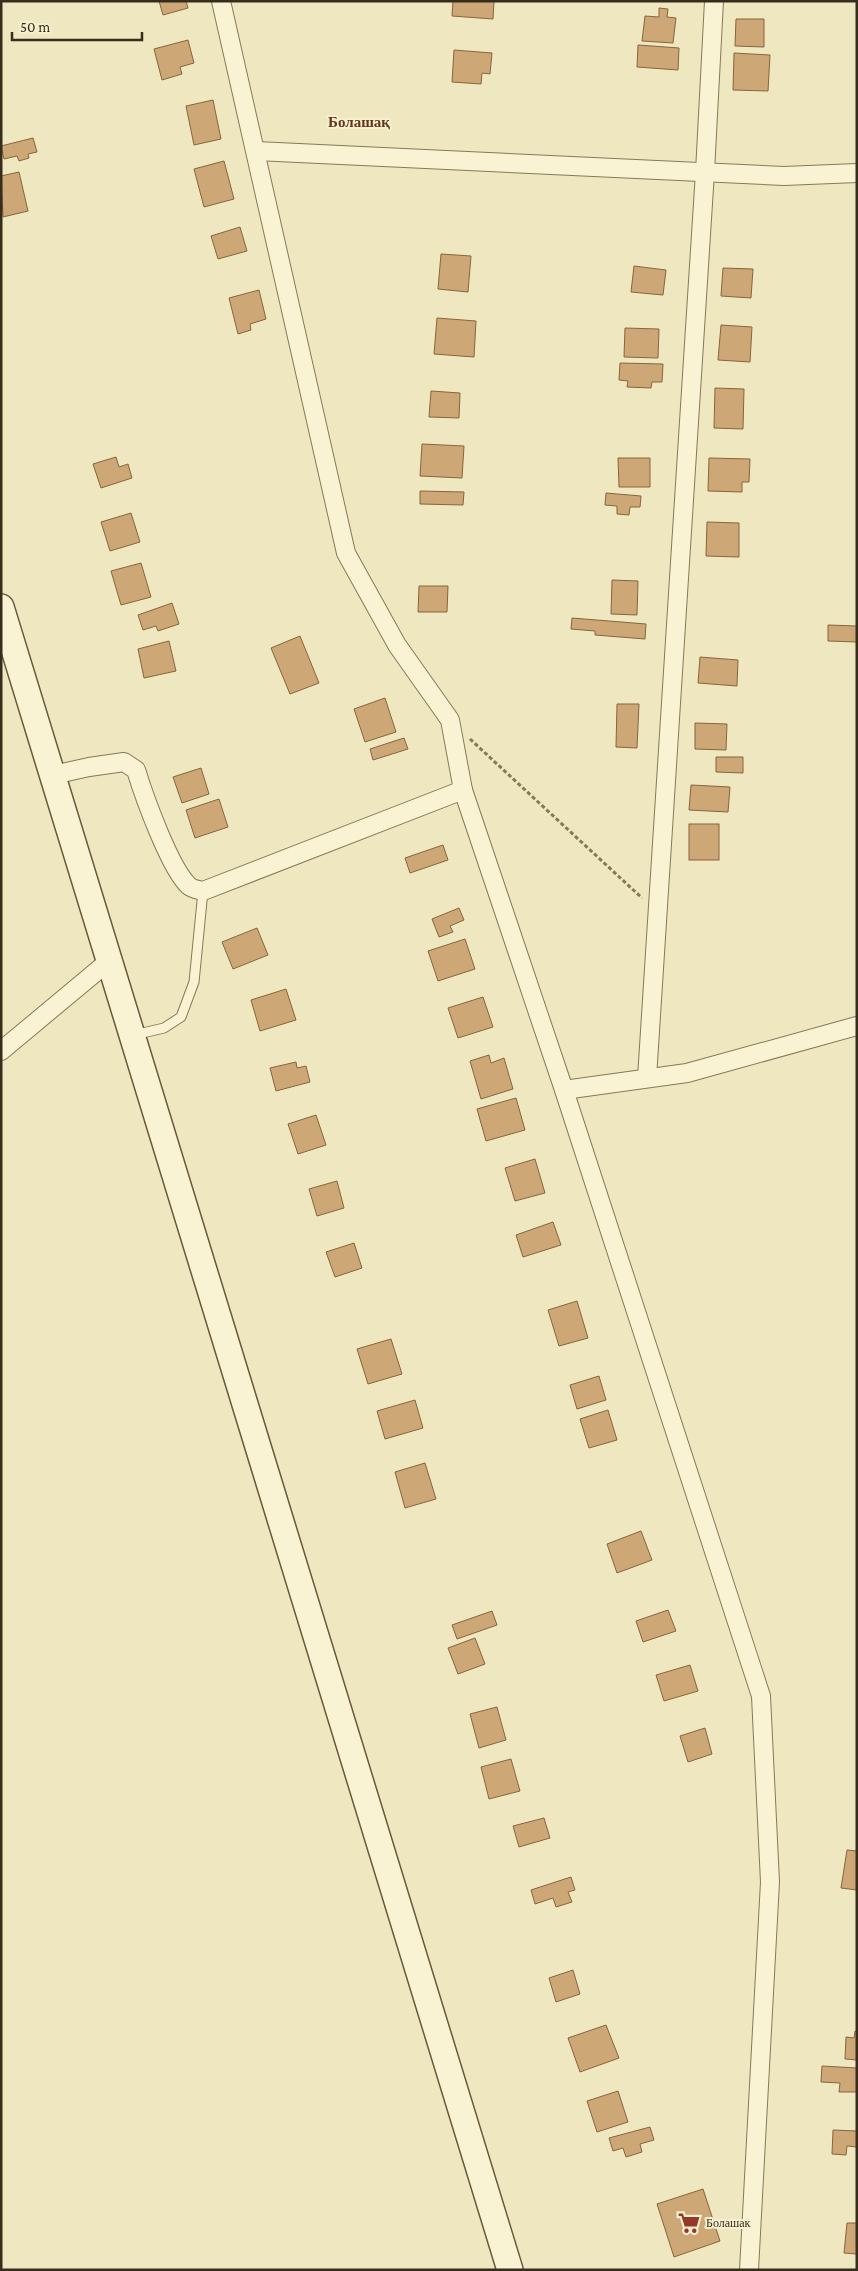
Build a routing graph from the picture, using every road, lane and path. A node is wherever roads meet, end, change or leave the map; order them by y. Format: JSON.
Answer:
{"nodes":[{"id":1,"x":221,"y":1,"type":"edge"},
{"id":2,"x":714,"y":1,"type":"edge"},
{"id":3,"x":256,"y":151,"type":"junction"},
{"id":4,"x":705,"y":172,"type":"junction"},
{"id":5,"x":857,"y":174,"type":"edge"},
{"id":6,"x":1,"y":607,"type":"edge"},
{"id":7,"x":450,"y":720,"type":"junction"},
{"id":8,"x":52,"y":775,"type":"junction"},
{"id":9,"x":463,"y":790,"type":"junction"},
{"id":10,"x":203,"y":891,"type":"junction"},
{"id":11,"x":656,"y":911,"type":"junction"},
{"id":12,"x":109,"y":961,"type":"junction"},
{"id":13,"x":857,"y":1026,"type":"edge"},
{"id":14,"x":132,"y":1036,"type":"junction"},
{"id":15,"x":1,"y":1051,"type":"edge"},
{"id":16,"x":647,"y":1078,"type":"junction"},
{"id":17,"x":564,"y":1090,"type":"junction"},
{"id":18,"x":510,"y":2270,"type":"edge"},
{"id":19,"x":749,"y":2270,"type":"edge"}],
"edges":[{"from":1,"to":3,"type":"street"},
{"from":2,"to":4,"type":"street"},
{"from":3,"to":4,"type":"street"},
{"from":3,"to":7,"type":"street"},
{"from":4,"to":5,"type":"street"},
{"from":4,"to":11,"type":"street"},
{"from":6,"to":8,"type":"main road"},
{"from":7,"to":9,"type":"street"},
{"from":7,"to":11,"type":"path"},
{"from":8,"to":10,"type":"street"},
{"from":8,"to":12,"type":"main road"},
{"from":9,"to":10,"type":"street"},
{"from":9,"to":17,"type":"street"},
{"from":10,"to":14,"type":"lane"},
{"from":11,"to":16,"type":"street"},
{"from":12,"to":14,"type":"main road"},
{"from":12,"to":15,"type":"street"},
{"from":13,"to":16,"type":"street"},
{"from":14,"to":18,"type":"main road"},
{"from":16,"to":17,"type":"street"},
{"from":17,"to":19,"type":"street"}]}
